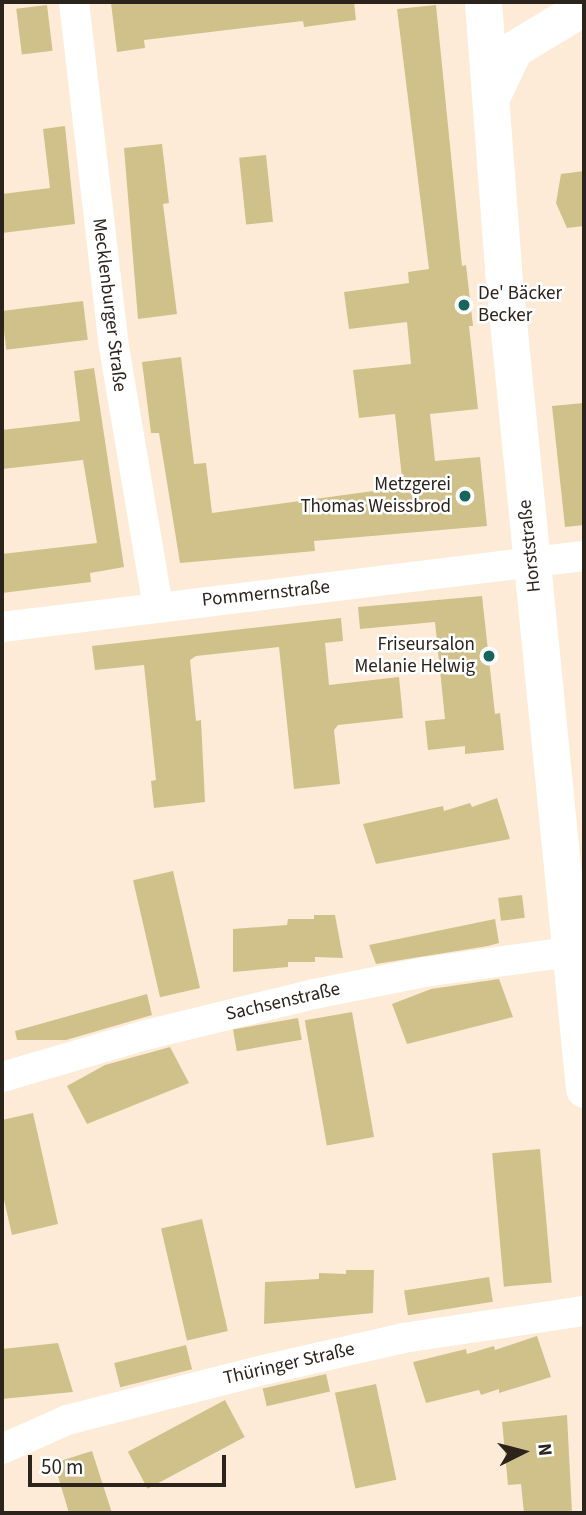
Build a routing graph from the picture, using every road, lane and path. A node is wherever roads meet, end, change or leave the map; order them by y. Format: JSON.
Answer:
{"nodes":[{"id":1,"x":74,"y":2,"type":"edge"},
{"id":2,"x":483,"y":2,"type":"edge"},
{"id":3,"x":571,"y":6,"type":"edge"},
{"id":4,"x":492,"y":97,"type":"junction"},
{"id":5,"x":584,"y":556,"type":"edge"},
{"id":6,"x":531,"y":562,"type":"junction"},
{"id":7,"x":158,"y":606,"type":"junction"},
{"id":8,"x":2,"y":627,"type":"edge"},
{"id":9,"x":570,"y":952,"type":"junction"},
{"id":10,"x":2,"y":1077,"type":"edge"},
{"id":11,"x":584,"y":1089,"type":"edge"},
{"id":12,"x":584,"y":1311,"type":"edge"},
{"id":13,"x":2,"y":1450,"type":"edge"}],
"edges":[{"from":1,"to":7,"type":"street","name":"Mecklenburger Straße"},
{"from":2,"to":4,"type":"street","name":"Horststraße"},
{"from":3,"to":4,"type":"street"},
{"from":4,"to":6,"type":"street","name":"Horststraße"},
{"from":5,"to":6,"type":"street","name":"Pommernstraße"},
{"from":6,"to":7,"type":"street","name":"Pommernstraße"},
{"from":6,"to":9,"type":"street","name":"Horststraße"},
{"from":7,"to":8,"type":"street","name":"Pommernstraße"},
{"from":9,"to":10,"type":"street","name":"Sachsenstraße"},
{"from":9,"to":11,"type":"street","name":"Horststraße"},
{"from":12,"to":13,"type":"street","name":"Thüringer Straße"}]}
